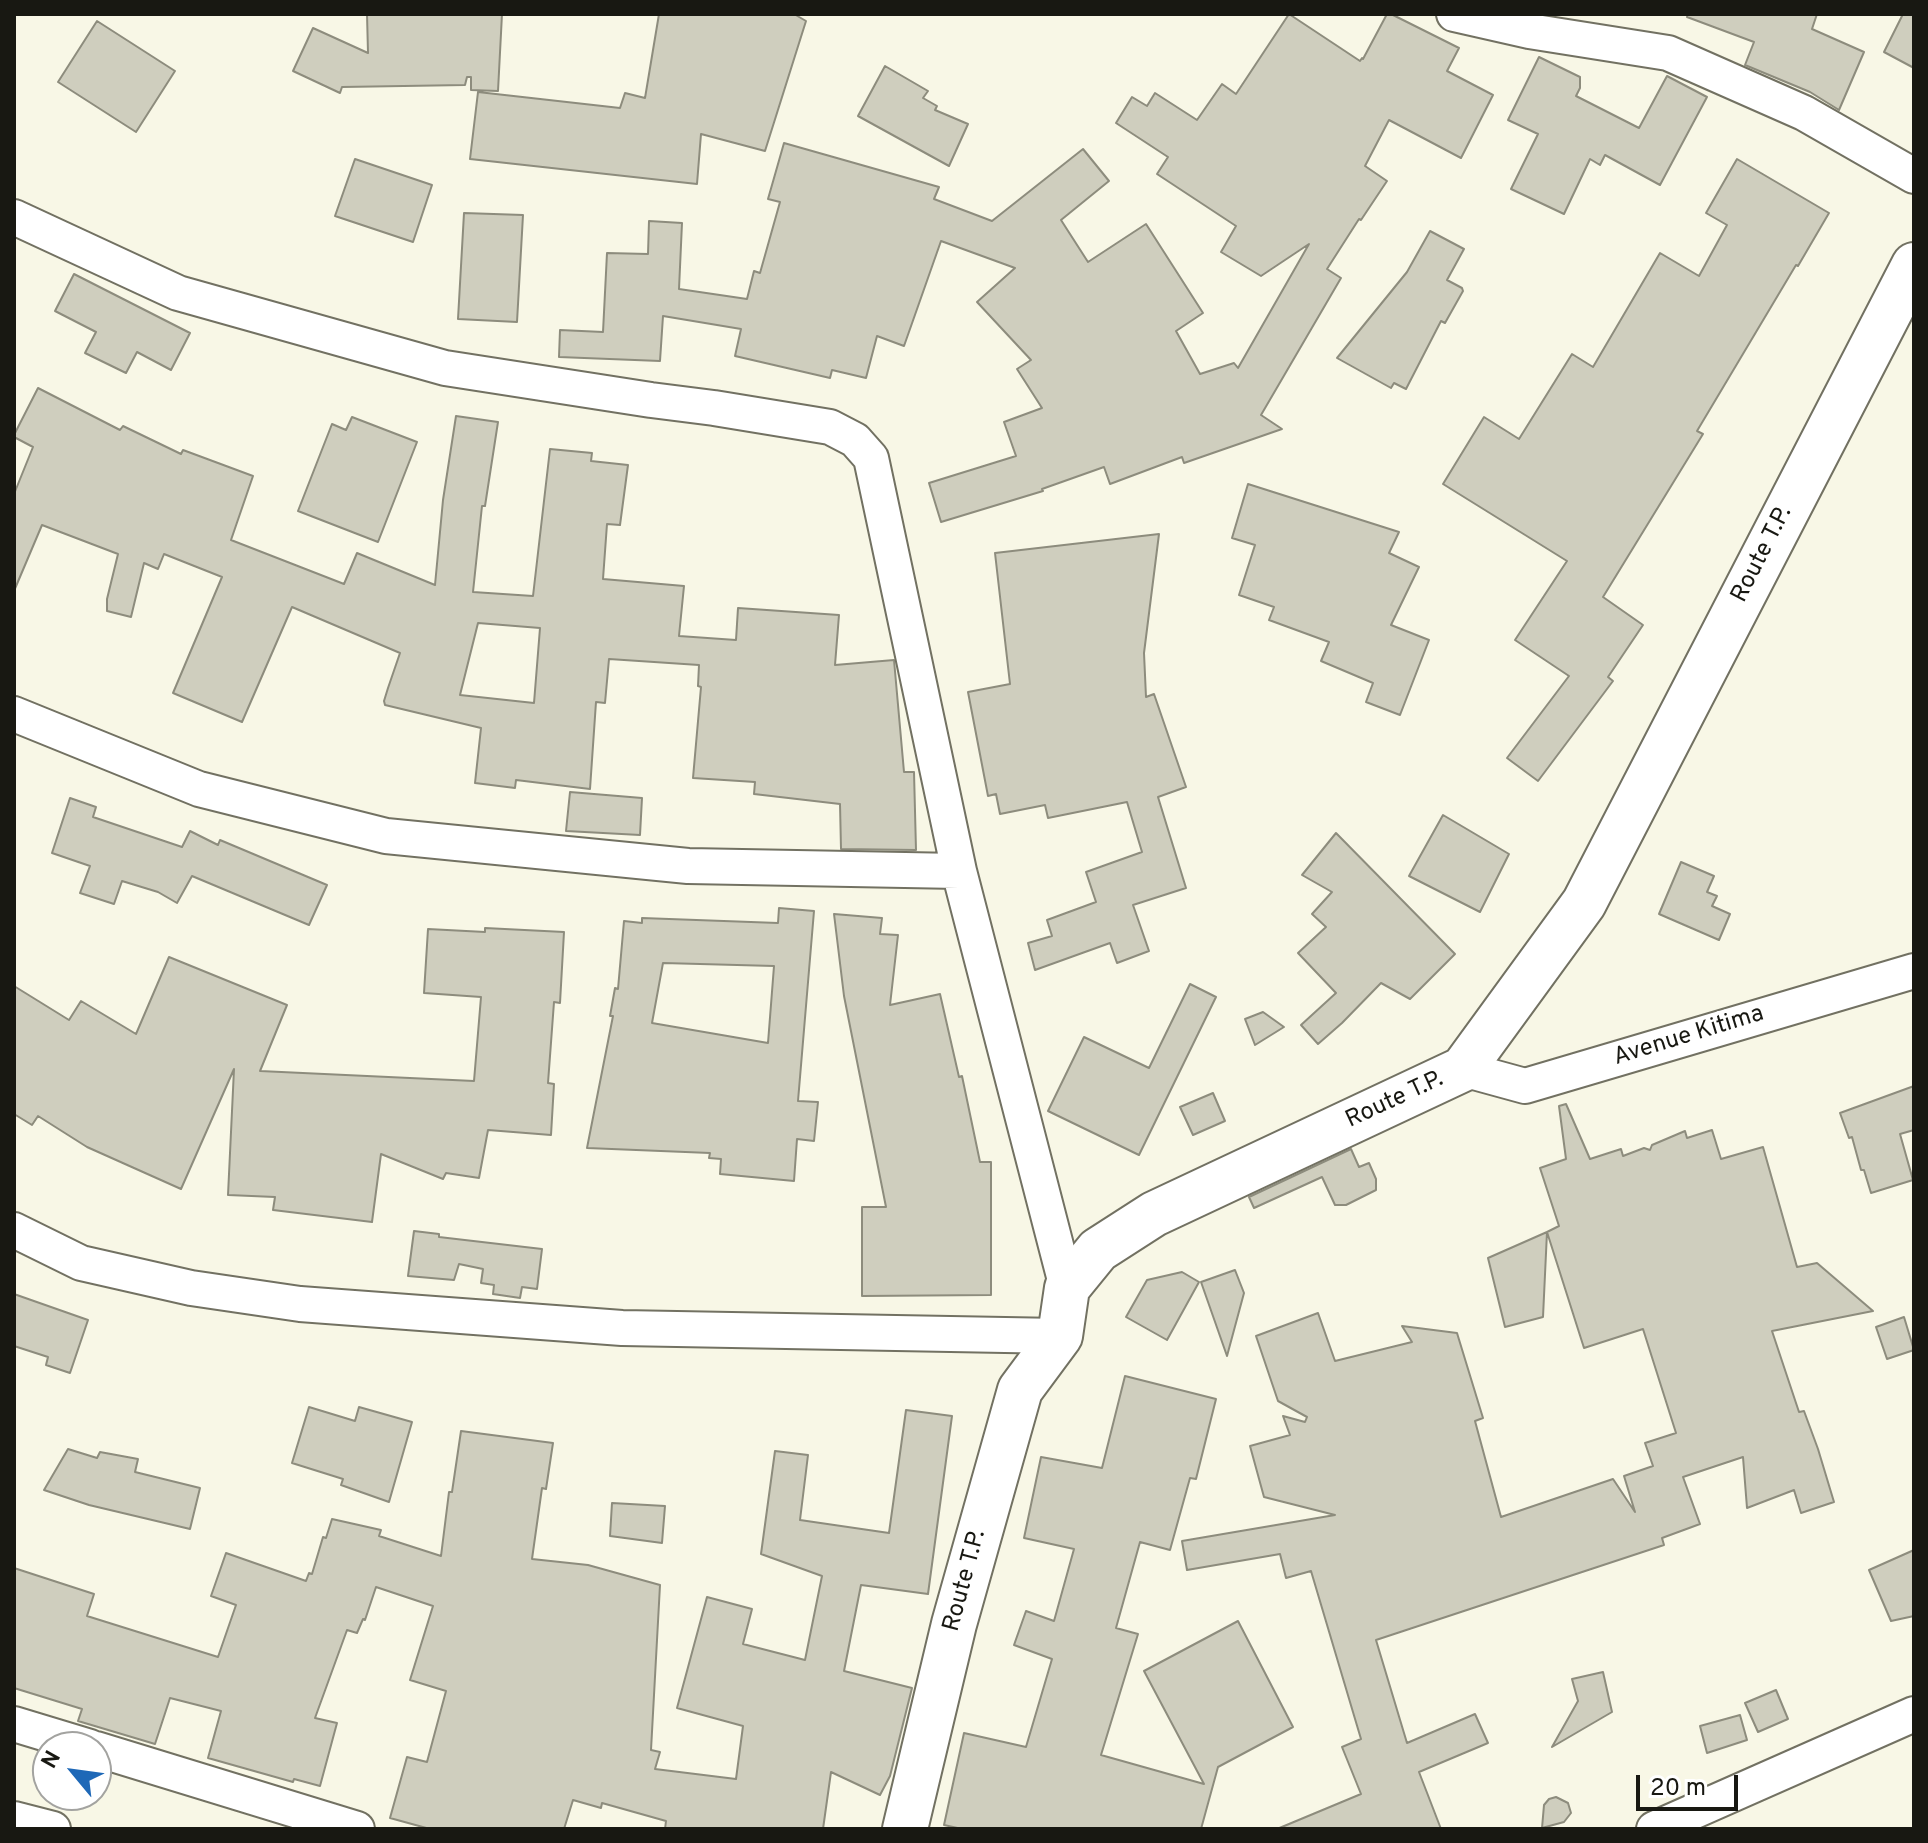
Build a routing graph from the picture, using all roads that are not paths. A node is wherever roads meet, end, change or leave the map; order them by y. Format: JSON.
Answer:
{"nodes":[{"id":1,"x":1454,"y":14,"type":"edge"},
{"id":2,"x":1914,"y":176,"type":"edge"},
{"id":3,"x":14,"y":217,"type":"edge"},
{"id":4,"x":1914,"y":265,"type":"edge"},
{"id":5,"x":14,"y":714,"type":"edge"},
{"id":6,"x":959,"y":871,"type":"junction"},
{"id":7,"x":1914,"y":971,"type":"edge"},
{"id":8,"x":1463,"y":1069,"type":"junction"},
{"id":9,"x":14,"y":1230,"type":"edge"},
{"id":10,"x":1067,"y":1288,"type":"junction"},
{"id":11,"x":1060,"y":1336,"type":"junction"},
{"id":12,"x":1914,"y":1714,"type":"edge"},
{"id":13,"x":14,"y":1724,"type":"edge"},
{"id":14,"x":37,"y":1731,"type":"edge"},
{"id":15,"x":112,"y":1754,"type":"edge"},
{"id":16,"x":14,"y":1819,"type":"edge"},
{"id":17,"x":53,"y":1829,"type":"edge"},
{"id":18,"x":357,"y":1829,"type":"edge"},
{"id":19,"x":905,"y":1829,"type":"edge"},
{"id":20,"x":1654,"y":1829,"type":"edge"}],
"edges":[{"from":1,"to":2,"type":"street"},
{"from":3,"to":6,"type":"street"},
{"from":4,"to":8,"type":"street","name":"Route T.P."},
{"from":5,"to":6,"type":"street"},
{"from":6,"to":10,"type":"street"},
{"from":7,"to":8,"type":"street","name":"Avenue Kitima"},
{"from":8,"to":10,"type":"street","name":"Route T.P."},
{"from":9,"to":11,"type":"street"},
{"from":10,"to":11,"type":"street","name":"Route T.P."},
{"from":11,"to":19,"type":"street","name":"Route T.P."},
{"from":12,"to":20,"type":"street"},
{"from":13,"to":14,"type":"street"},
{"from":15,"to":18,"type":"street"},
{"from":16,"to":17,"type":"street"}]}
